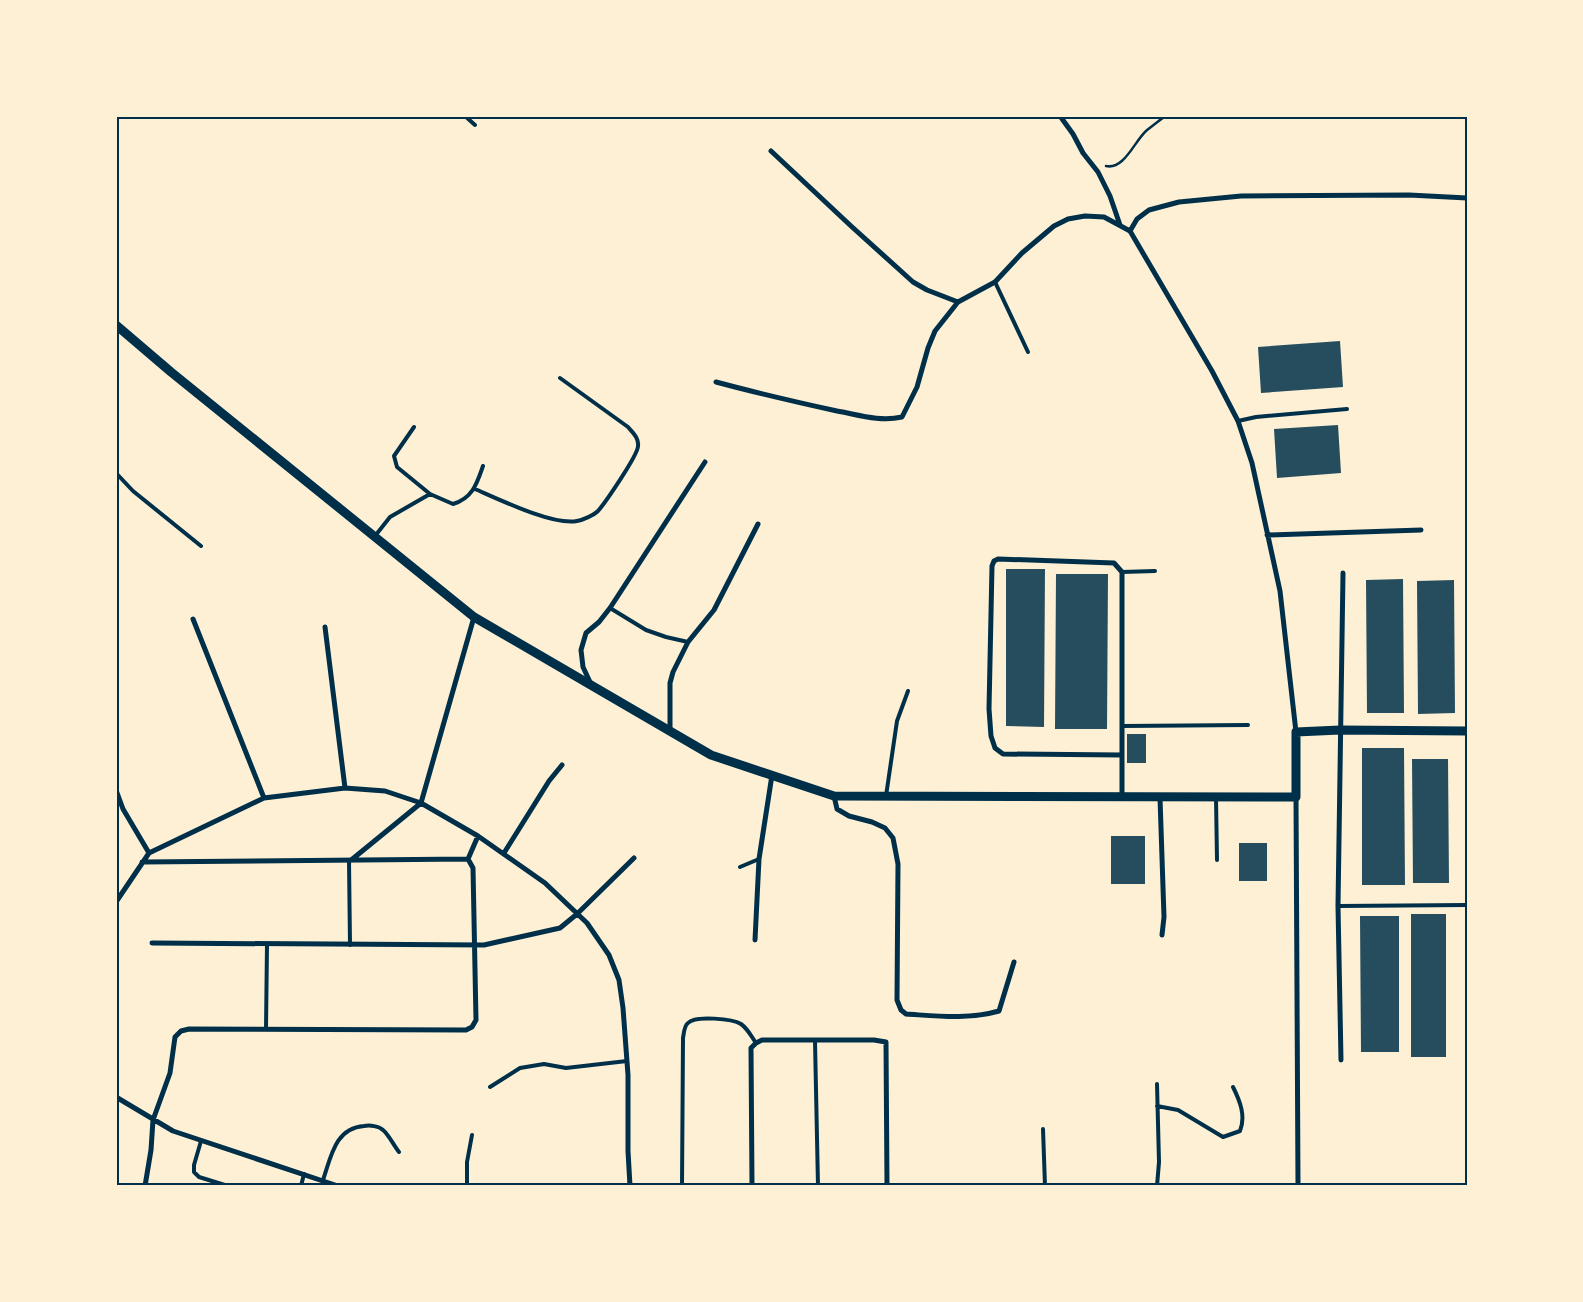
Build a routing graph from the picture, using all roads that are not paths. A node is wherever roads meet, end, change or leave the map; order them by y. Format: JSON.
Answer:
{"nodes":[{"id":1,"x":465,"y":116,"type":"edge"},
{"id":2,"x":1060,"y":116,"type":"edge"},
{"id":3,"x":476,"y":125,"type":"dead end"},
{"id":4,"x":771,"y":151,"type":"dead end"},
{"id":5,"x":1467,"y":198,"type":"edge"},
{"id":6,"x":1120,"y":225,"type":"junction"},
{"id":7,"x":1130,"y":231,"type":"junction"},
{"id":8,"x":995,"y":282,"type":"junction"},
{"id":9,"x":958,"y":302,"type":"junction"},
{"id":10,"x":116,"y":325,"type":"edge"},
{"id":11,"x":1028,"y":352,"type":"dead end"},
{"id":12,"x":560,"y":378,"type":"dead end"},
{"id":13,"x":716,"y":382,"type":"dead end"},
{"id":14,"x":1347,"y":408,"type":"dead end"},
{"id":15,"x":1238,"y":421,"type":"junction"},
{"id":16,"x":414,"y":427,"type":"dead end"},
{"id":17,"x":705,"y":462,"type":"dead end"},
{"id":18,"x":483,"y":466,"type":"dead end"},
{"id":19,"x":116,"y":473,"type":"edge"},
{"id":20,"x":475,"y":489,"type":"junction"},
{"id":21,"x":430,"y":494,"type":"junction"},
{"id":22,"x":758,"y":524,"type":"dead end"},
{"id":23,"x":1421,"y":530,"type":"dead end"},
{"id":24,"x":1268,"y":535,"type":"junction"},
{"id":25,"x":375,"y":536,"type":"junction"},
{"id":26,"x":201,"y":546,"type":"dead end"},
{"id":27,"x":1155,"y":571,"type":"dead end"},
{"id":28,"x":1122,"y":572,"type":"junction"},
{"id":29,"x":1343,"y":573,"type":"dead end"},
{"id":30,"x":610,"y":608,"type":"junction"},
{"id":31,"x":474,"y":617,"type":"junction"},
{"id":32,"x":193,"y":619,"type":"dead end"},
{"id":33,"x":325,"y":627,"type":"dead end"},
{"id":34,"x":688,"y":642,"type":"junction"},
{"id":35,"x":591,"y":685,"type":"junction"},
{"id":36,"x":908,"y":691,"type":"dead end"},
{"id":37,"x":1248,"y":725,"type":"dead end"},
{"id":38,"x":1122,"y":726,"type":"junction"},
{"id":39,"x":1340,"y":730,"type":"junction"},
{"id":40,"x":670,"y":731,"type":"junction"},
{"id":41,"x":1296,"y":732,"type":"junction"},
{"id":42,"x":1467,"y":732,"type":"edge"},
{"id":43,"x":1122,"y":755,"type":"junction"},
{"id":44,"x":562,"y":765,"type":"dead end"},
{"id":45,"x":772,"y":775,"type":"junction"},
{"id":46,"x":345,"y":788,"type":"junction"},
{"id":47,"x":116,"y":790,"type":"edge"},
{"id":48,"x":834,"y":796,"type":"junction"},
{"id":49,"x":886,"y":796,"type":"junction"},
{"id":50,"x":1296,"y":797,"type":"junction"},
{"id":51,"x":264,"y":798,"type":"junction"},
{"id":52,"x":1122,"y":798,"type":"junction"},
{"id":53,"x":1160,"y":798,"type":"junction"},
{"id":54,"x":1216,"y":798,"type":"junction"},
{"id":55,"x":421,"y":803,"type":"junction"},
{"id":56,"x":478,"y":836,"type":"junction"},
{"id":57,"x":149,"y":853,"type":"junction"},
{"id":58,"x":504,"y":853,"type":"junction"},
{"id":59,"x":634,"y":858,"type":"dead end"},
{"id":60,"x":468,"y":859,"type":"junction"},
{"id":61,"x":759,"y":859,"type":"junction"},
{"id":62,"x":1217,"y":860,"type":"dead end"},
{"id":63,"x":349,"y":861,"type":"junction"},
{"id":64,"x":142,"y":862,"type":"junction"},
{"id":65,"x":740,"y":867,"type":"dead end"},
{"id":66,"x":116,"y":902,"type":"edge"},
{"id":67,"x":1467,"y":905,"type":"edge"},
{"id":68,"x":1338,"y":906,"type":"junction"},
{"id":69,"x":577,"y":914,"type":"junction"},
{"id":70,"x":1162,"y":936,"type":"dead end"},
{"id":71,"x":755,"y":940,"type":"dead end"},
{"id":72,"x":152,"y":943,"type":"dead end"},
{"id":73,"x":267,"y":944,"type":"junction"},
{"id":74,"x":350,"y":944,"type":"junction"},
{"id":75,"x":474,"y":945,"type":"junction"},
{"id":76,"x":1014,"y":962,"type":"dead end"},
{"id":77,"x":266,"y":1029,"type":"junction"},
{"id":78,"x":815,"y":1041,"type":"junction"},
{"id":79,"x":756,"y":1043,"type":"junction"},
{"id":80,"x":626,"y":1060,"type":"junction"},
{"id":81,"x":1341,"y":1060,"type":"dead end"},
{"id":82,"x":1157,"y":1084,"type":"dead end"},
{"id":83,"x":490,"y":1087,"type":"dead end"},
{"id":84,"x":1233,"y":1087,"type":"dead end"},
{"id":85,"x":116,"y":1097,"type":"edge"},
{"id":86,"x":1157,"y":1106,"type":"junction"},
{"id":87,"x":153,"y":1120,"type":"junction"},
{"id":88,"x":1043,"y":1128,"type":"dead end"},
{"id":89,"x":472,"y":1135,"type":"dead end"},
{"id":90,"x":201,"y":1141,"type":"junction"},
{"id":91,"x":399,"y":1152,"type":"dead end"},
{"id":92,"x":304,"y":1174,"type":"junction"},
{"id":93,"x":323,"y":1180,"type":"junction"},
{"id":94,"x":145,"y":1186,"type":"edge"},
{"id":95,"x":228,"y":1186,"type":"edge"},
{"id":96,"x":301,"y":1186,"type":"edge"},
{"id":97,"x":338,"y":1186,"type":"edge"},
{"id":98,"x":467,"y":1186,"type":"edge"},
{"id":99,"x":630,"y":1186,"type":"edge"},
{"id":100,"x":682,"y":1186,"type":"edge"},
{"id":101,"x":752,"y":1186,"type":"edge"},
{"id":102,"x":818,"y":1186,"type":"edge"},
{"id":103,"x":887,"y":1186,"type":"edge"},
{"id":104,"x":1045,"y":1186,"type":"edge"},
{"id":105,"x":1157,"y":1186,"type":"edge"},
{"id":106,"x":1298,"y":1186,"type":"edge"}],
"edges":[{"from":1,"to":3,"type":"lane"},
{"from":2,"to":6,"type":"street"},
{"from":4,"to":9,"type":"street"},
{"from":5,"to":7,"type":"street"},
{"from":6,"to":7,"type":"street"},
{"from":6,"to":8,"type":"street"},
{"from":7,"to":15,"type":"street"},
{"from":8,"to":9,"type":"street"},
{"from":8,"to":11,"type":"lane"},
{"from":9,"to":13,"type":"street"},
{"from":10,"to":25,"type":"street"},
{"from":12,"to":20,"type":"lane"},
{"from":14,"to":15,"type":"lane"},
{"from":15,"to":24,"type":"street"},
{"from":16,"to":21,"type":"lane"},
{"from":17,"to":30,"type":"street"},
{"from":18,"to":20,"type":"lane"},
{"from":19,"to":26,"type":"lane"},
{"from":20,"to":21,"type":"lane"},
{"from":21,"to":25,"type":"lane"},
{"from":22,"to":34,"type":"street"},
{"from":23,"to":24,"type":"street"},
{"from":24,"to":41,"type":"street"},
{"from":25,"to":31,"type":"street"},
{"from":27,"to":28,"type":"lane"},
{"from":28,"to":38,"type":"street"},
{"from":28,"to":43,"type":"street"},
{"from":29,"to":39,"type":"street"},
{"from":30,"to":34,"type":"lane"},
{"from":30,"to":35,"type":"street"},
{"from":31,"to":35,"type":"street"},
{"from":31,"to":55,"type":"street"},
{"from":32,"to":51,"type":"street"},
{"from":33,"to":46,"type":"street"},
{"from":34,"to":40,"type":"street"},
{"from":35,"to":40,"type":"street"},
{"from":36,"to":49,"type":"lane"},
{"from":37,"to":38,"type":"lane"},
{"from":38,"to":43,"type":"street"},
{"from":39,"to":41,"type":"street"},
{"from":39,"to":42,"type":"street"},
{"from":39,"to":68,"type":"street"},
{"from":40,"to":45,"type":"street"},
{"from":41,"to":50,"type":"street"},
{"from":43,"to":52,"type":"street"},
{"from":44,"to":58,"type":"street"},
{"from":45,"to":48,"type":"street"},
{"from":45,"to":61,"type":"street"},
{"from":46,"to":51,"type":"street"},
{"from":46,"to":55,"type":"street"},
{"from":47,"to":57,"type":"street"},
{"from":48,"to":49,"type":"street"},
{"from":48,"to":76,"type":"street"},
{"from":49,"to":52,"type":"street"},
{"from":50,"to":54,"type":"street"},
{"from":50,"to":106,"type":"street"},
{"from":51,"to":57,"type":"street"},
{"from":52,"to":53,"type":"street"},
{"from":53,"to":54,"type":"street"},
{"from":53,"to":70,"type":"street"},
{"from":54,"to":62,"type":"lane"},
{"from":55,"to":56,"type":"street"},
{"from":55,"to":63,"type":"street"},
{"from":56,"to":58,"type":"street"},
{"from":56,"to":60,"type":"street"},
{"from":57,"to":64,"type":"street"},
{"from":58,"to":69,"type":"street"},
{"from":59,"to":69,"type":"street"},
{"from":60,"to":63,"type":"street"},
{"from":60,"to":75,"type":"street"},
{"from":61,"to":65,"type":"lane"},
{"from":61,"to":71,"type":"street"},
{"from":63,"to":64,"type":"street"},
{"from":63,"to":74,"type":"lane"},
{"from":64,"to":66,"type":"street"},
{"from":67,"to":68,"type":"lane"},
{"from":68,"to":81,"type":"street"},
{"from":69,"to":75,"type":"street"},
{"from":69,"to":80,"type":"street"},
{"from":72,"to":73,"type":"street"},
{"from":73,"to":74,"type":"street"},
{"from":73,"to":77,"type":"lane"},
{"from":74,"to":75,"type":"street"},
{"from":75,"to":77,"type":"street"},
{"from":77,"to":87,"type":"street"},
{"from":78,"to":79,"type":"street"},
{"from":78,"to":102,"type":"lane"},
{"from":78,"to":103,"type":"street"},
{"from":79,"to":100,"type":"lane"},
{"from":79,"to":101,"type":"street"},
{"from":80,"to":83,"type":"lane"},
{"from":80,"to":99,"type":"street"},
{"from":82,"to":86,"type":"lane"},
{"from":84,"to":86,"type":"lane"},
{"from":85,"to":87,"type":"street"},
{"from":86,"to":105,"type":"lane"},
{"from":87,"to":90,"type":"street"},
{"from":87,"to":94,"type":"street"},
{"from":88,"to":104,"type":"lane"},
{"from":89,"to":98,"type":"lane"},
{"from":90,"to":92,"type":"street"},
{"from":90,"to":95,"type":"lane"},
{"from":91,"to":93,"type":"lane"},
{"from":92,"to":93,"type":"street"},
{"from":92,"to":96,"type":"lane"},
{"from":93,"to":97,"type":"street"}]}
